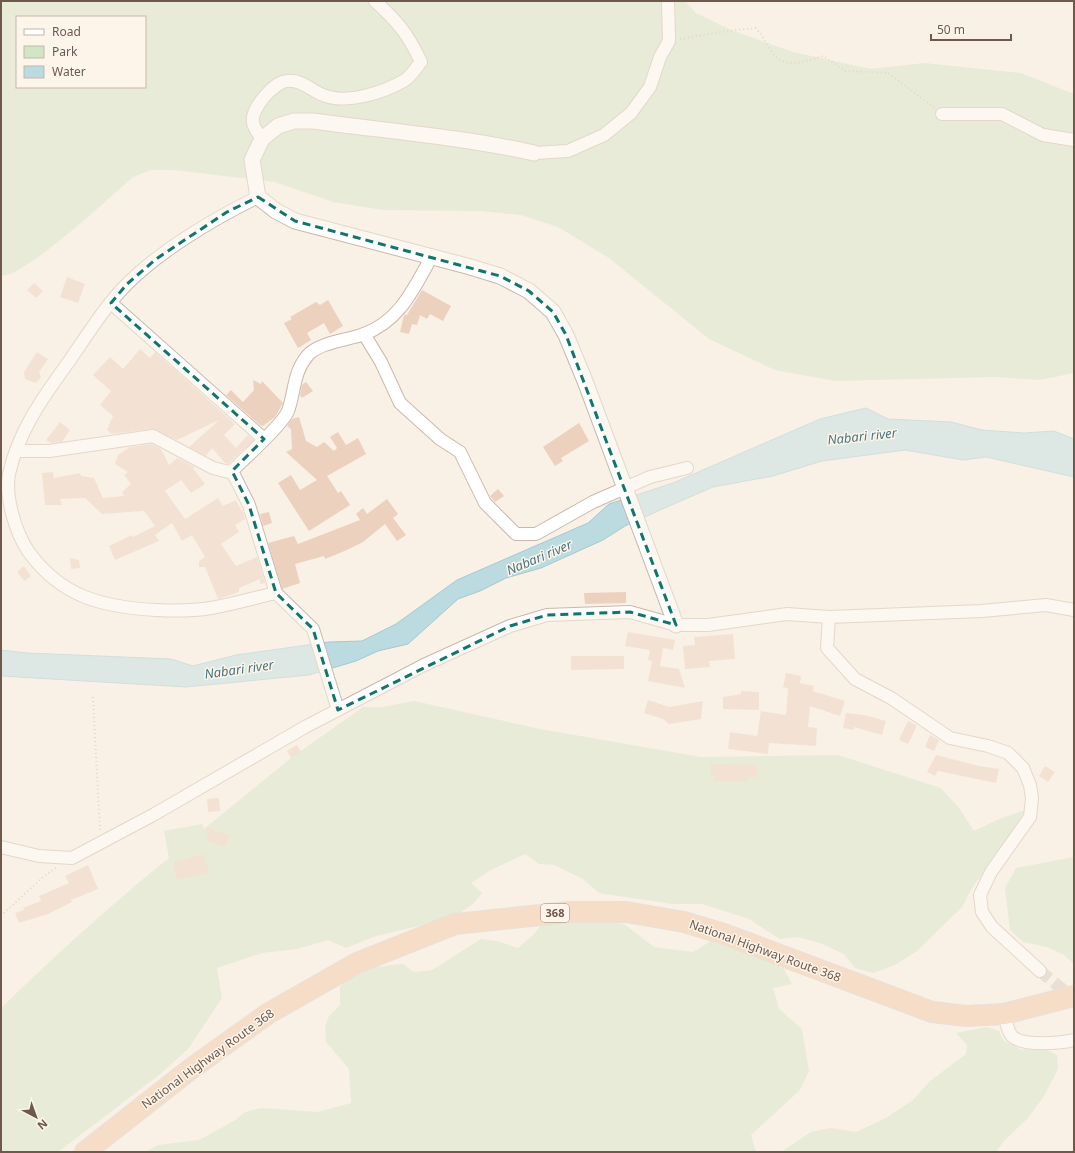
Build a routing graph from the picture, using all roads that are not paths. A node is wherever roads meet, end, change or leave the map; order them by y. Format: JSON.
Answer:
{"nodes":[{"id":1,"x":375,"y":1,"type":"edge"},
{"id":2,"x":668,"y":1,"type":"edge"},
{"id":3,"x":942,"y":114,"type":"road end"},
{"id":4,"x":262,"y":139,"type":"junction"},
{"id":5,"x":1074,"y":140,"type":"edge"},
{"id":6,"x":534,"y":153,"type":"joint"},
{"id":7,"x":258,"y":197,"type":"junction"},
{"id":8,"x":432,"y":256,"type":"junction"},
{"id":9,"x":111,"y":303,"type":"junction"},
{"id":10,"x":364,"y":334,"type":"junction"},
{"id":11,"x":264,"y":439,"type":"junction"},
{"id":12,"x":16,"y":451,"type":"junction"},
{"id":13,"x":687,"y":468,"type":"dead end"},
{"id":14,"x":232,"y":471,"type":"junction"},
{"id":15,"x":624,"y":488,"type":"junction"},
{"id":16,"x":276,"y":593,"type":"junction"},
{"id":17,"x":1074,"y":610,"type":"edge"},
{"id":18,"x":829,"y":617,"type":"junction"},
{"id":19,"x":676,"y":625,"type":"junction"},
{"id":20,"x":338,"y":710,"type":"junction"},
{"id":21,"x":1,"y":847,"type":"edge"},
{"id":22,"x":1040,"y":971,"type":"tunnel mouth"},
{"id":23,"x":1074,"y":996,"type":"edge"},
{"id":24,"x":1004,"y":1014,"type":"junction"},
{"id":25,"x":1074,"y":1040,"type":"edge"},
{"id":26,"x":85,"y":1152,"type":"edge"}],
"edges":[{"from":1,"to":4,"type":"street"},
{"from":2,"to":6,"type":"street"},
{"from":3,"to":5,"type":"street"},
{"from":4,"to":6,"type":"street"},
{"from":4,"to":7,"type":"street"},
{"from":7,"to":8,"type":"street"},
{"from":7,"to":9,"type":"street"},
{"from":8,"to":10,"type":"street"},
{"from":8,"to":15,"type":"street"},
{"from":9,"to":11,"type":"street"},
{"from":9,"to":12,"type":"street"},
{"from":10,"to":11,"type":"street"},
{"from":10,"to":15,"type":"street"},
{"from":11,"to":14,"type":"street"},
{"from":12,"to":14,"type":"street"},
{"from":12,"to":16,"type":"street"},
{"from":13,"to":15,"type":"street"},
{"from":14,"to":16,"type":"street"},
{"from":15,"to":19,"type":"street"},
{"from":16,"to":20,"type":"street"},
{"from":17,"to":18,"type":"street"},
{"from":18,"to":19,"type":"street"},
{"from":18,"to":22,"type":"street"},
{"from":19,"to":20,"type":"street"},
{"from":20,"to":21,"type":"street"},
{"from":23,"to":24,"type":"highway","name":"National Highway Route 368","number":"368"},
{"from":24,"to":25,"type":"street"},
{"from":24,"to":26,"type":"highway","name":"National Highway Route 368","number":"368"}]}
